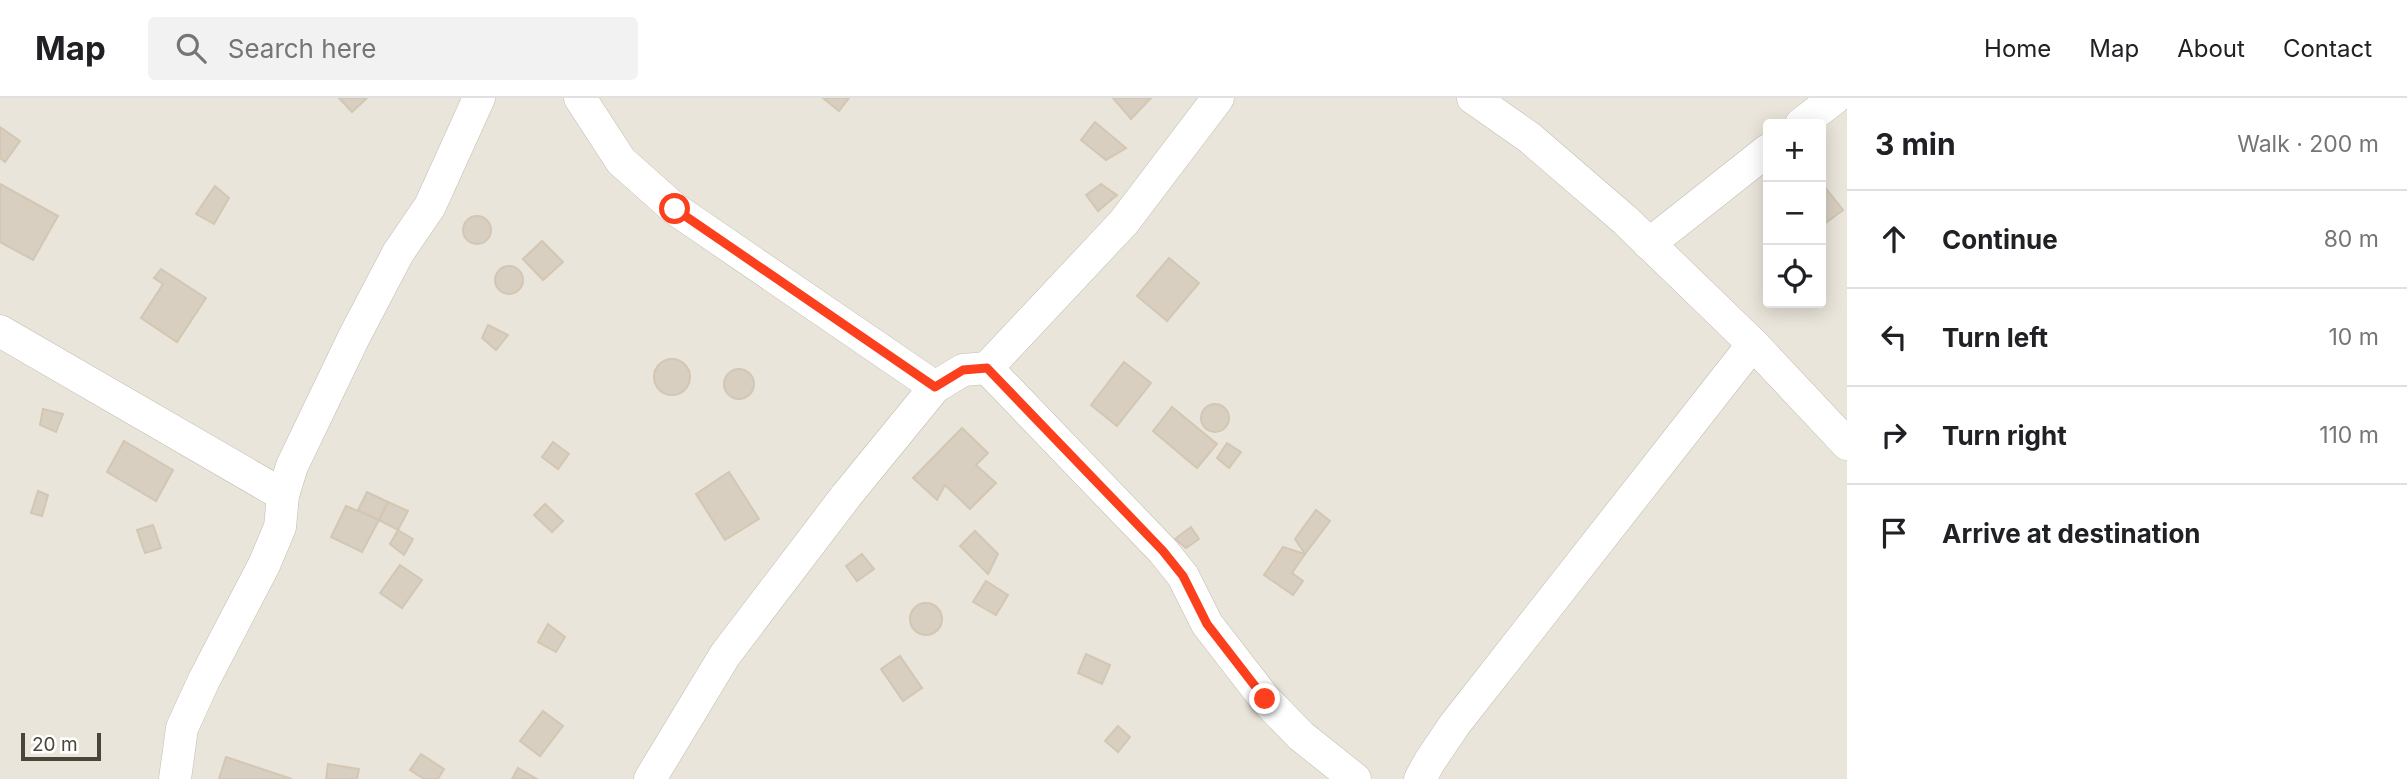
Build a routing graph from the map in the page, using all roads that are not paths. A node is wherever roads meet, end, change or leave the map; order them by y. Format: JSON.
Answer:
{"nodes":[{"id":1,"x":480,"y":98,"type":"edge"},
{"id":2,"x":580,"y":98,"type":"edge"},
{"id":3,"x":1217,"y":98,"type":"edge"},
{"id":4,"x":1474,"y":98,"type":"edge"},
{"id":5,"x":1835,"y":98,"type":"edge"},
{"id":6,"x":1808,"y":119,"type":"edge"},
{"id":7,"x":1763,"y":154,"type":"edge"},
{"id":8,"x":1649,"y":244,"type":"junction"},
{"id":9,"x":0,"y":331,"type":"edge"},
{"id":10,"x":1753,"y":344,"type":"junction"},
{"id":11,"x":987,"y":368,"type":"junction"},
{"id":12,"x":935,"y":387,"type":"junction"},
{"id":13,"x":1847,"y":444,"type":"edge"},
{"id":14,"x":283,"y":495,"type":"junction"},
{"id":15,"x":174,"y":779,"type":"edge"},
{"id":16,"x":650,"y":779,"type":"edge"},
{"id":17,"x":1355,"y":779,"type":"edge"},
{"id":18,"x":1420,"y":779,"type":"edge"}],
"edges":[{"from":1,"to":14,"type":"street"},
{"from":2,"to":12,"type":"street"},
{"from":3,"to":11,"type":"street"},
{"from":4,"to":8,"type":"street"},
{"from":5,"to":6,"type":"street"},
{"from":7,"to":8,"type":"street"},
{"from":8,"to":10,"type":"street"},
{"from":9,"to":14,"type":"street"},
{"from":10,"to":13,"type":"street"},
{"from":10,"to":18,"type":"street"},
{"from":11,"to":12,"type":"street"},
{"from":11,"to":17,"type":"street"},
{"from":12,"to":16,"type":"street"},
{"from":14,"to":15,"type":"street"}]}
